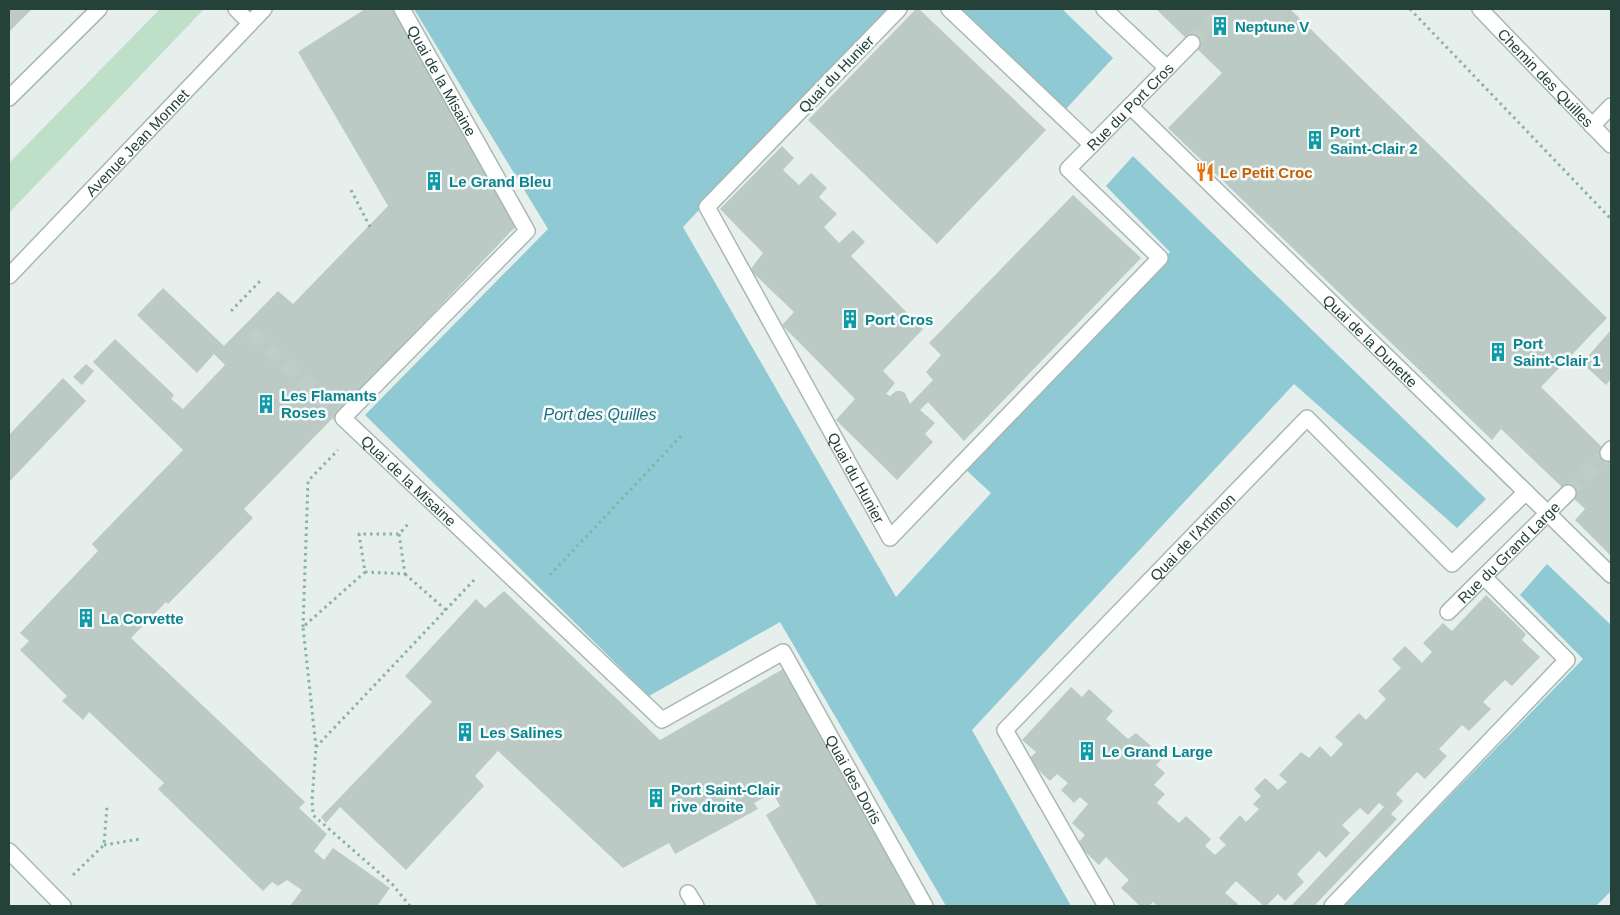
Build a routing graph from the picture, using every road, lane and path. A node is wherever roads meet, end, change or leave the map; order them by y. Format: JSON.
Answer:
{"nodes":[{"id":1,"x":98,"y":9,"type":"edge"},
{"id":2,"x":236,"y":9,"type":"edge"},
{"id":3,"x":264,"y":9,"type":"edge"},
{"id":4,"x":402,"y":9,"type":"edge"},
{"id":5,"x":899,"y":9,"type":"edge"},
{"id":6,"x":949,"y":9,"type":"edge"},
{"id":7,"x":1104,"y":9,"type":"edge"},
{"id":8,"x":1410,"y":9,"type":"edge"},
{"id":9,"x":1480,"y":9,"type":"edge"},
{"id":10,"x":250,"y":23,"type":"junction"},
{"id":11,"x":1192,"y":43,"type":"tunnel mouth"},
{"id":12,"x":1167,"y":68,"type":"junction"},
{"id":13,"x":9,"y":98,"type":"edge"},
{"id":14,"x":1130,"y":106,"type":"junction"},
{"id":15,"x":1611,"y":106,"type":"edge"},
{"id":16,"x":1592,"y":126,"type":"junction"},
{"id":17,"x":1092,"y":145,"type":"junction"},
{"id":18,"x":1611,"y":146,"type":"edge"},
{"id":19,"x":1068,"y":170,"type":"joint"},
{"id":20,"x":352,"y":190,"type":"dead end"},
{"id":21,"x":1611,"y":219,"type":"edge"},
{"id":22,"x":370,"y":227,"type":"dead end"},
{"id":23,"x":9,"y":276,"type":"edge"},
{"id":24,"x":262,"y":280,"type":"dead end"},
{"id":25,"x":231,"y":311,"type":"dead end"},
{"id":26,"x":357,"y":431,"type":"junction"},
{"id":27,"x":681,"y":436,"type":"dead end"},
{"id":28,"x":1526,"y":492,"type":"junction"},
{"id":29,"x":1568,"y":493,"type":"tunnel mouth"},
{"id":30,"x":428,"y":500,"type":"junction"},
{"id":31,"x":1548,"y":513,"type":"junction"},
{"id":32,"x":400,"y":534,"type":"junction"},
{"id":33,"x":492,"y":561,"type":"junction"},
{"id":34,"x":365,"y":572,"type":"junction"},
{"id":35,"x":405,"y":574,"type":"junction"},
{"id":36,"x":1611,"y":575,"type":"edge"},
{"id":37,"x":1484,"y":577,"type":"junction"},
{"id":38,"x":530,"y":595,"type":"junction"},
{"id":39,"x":446,"y":610,"type":"junction"},
{"id":40,"x":1448,"y":612,"type":"dead end"},
{"id":41,"x":303,"y":627,"type":"junction"},
{"id":42,"x":782,"y":652,"type":"joint"},
{"id":43,"x":316,"y":747,"type":"junction"},
{"id":44,"x":107,"y":806,"type":"dead end"},
{"id":45,"x":140,"y":839,"type":"dead end"},
{"id":46,"x":104,"y":845,"type":"junction"},
{"id":47,"x":9,"y":851,"type":"edge"},
{"id":48,"x":73,"y":875,"type":"dead end"},
{"id":49,"x":63,"y":906,"type":"edge"},
{"id":50,"x":410,"y":906,"type":"edge"},
{"id":51,"x":925,"y":906,"type":"edge"},
{"id":52,"x":1106,"y":906,"type":"edge"},
{"id":53,"x":1332,"y":906,"type":"edge"}],
"edges":[{"from":1,"to":13,"type":"street"},
{"from":2,"to":10,"type":"street"},
{"from":3,"to":10,"type":"street","name":"Avenue Jean Monnet"},
{"from":4,"to":26,"type":"street","name":"Quai de la Misaine"},
{"from":5,"to":19,"type":"street","name":"Quai du Hunier"},
{"from":6,"to":17,"type":"street"},
{"from":7,"to":12,"type":"street"},
{"from":8,"to":21,"type":"path"},
{"from":9,"to":16,"type":"street","name":"Chemin des Quilles"},
{"from":10,"to":23,"type":"street","name":"Avenue Jean Monnet"},
{"from":11,"to":12,"type":"street","name":"Rue du Port Cros"},
{"from":12,"to":14,"type":"street","name":"Rue du Port Cros"},
{"from":14,"to":17,"type":"street","name":"Rue du Port Cros"},
{"from":14,"to":28,"type":"street","name":"Quai de la Dunette"},
{"from":15,"to":16,"type":"street"},
{"from":16,"to":18,"type":"street","name":"Chemin des Quilles"},
{"from":17,"to":19,"type":"street","name":"Rue du Port Cros"},
{"from":20,"to":22,"type":"path"},
{"from":24,"to":25,"type":"path"},
{"from":26,"to":30,"type":"street","name":"Quai de la Misaine"},
{"from":26,"to":41,"type":"path"},
{"from":27,"to":38,"type":"path"},
{"from":28,"to":31,"type":"street","name":"Quai de la Dunette"},
{"from":28,"to":52,"type":"street","name":"Quai de l'Artimon"},
{"from":29,"to":31,"type":"street","name":"Rue du Grand Large"},
{"from":30,"to":32,"type":"path"},
{"from":30,"to":33,"type":"street","name":"Quai de la Misaine"},
{"from":31,"to":36,"type":"street","name":"Quai de la Dunette"},
{"from":31,"to":37,"type":"street","name":"Rue du Grand Large"},
{"from":32,"to":34,"type":"path"},
{"from":32,"to":35,"type":"path"},
{"from":33,"to":38,"type":"street","name":"Quai de la Misaine"},
{"from":33,"to":39,"type":"path"},
{"from":34,"to":35,"type":"path"},
{"from":34,"to":41,"type":"path"},
{"from":35,"to":39,"type":"path"},
{"from":37,"to":40,"type":"street","name":"Rue du Grand Large"},
{"from":37,"to":53,"type":"street"},
{"from":38,"to":42,"type":"street","name":"Quai de la Misaine"},
{"from":39,"to":43,"type":"path"},
{"from":41,"to":43,"type":"path"},
{"from":42,"to":51,"type":"street","name":"Quai des Doris"},
{"from":43,"to":50,"type":"path"},
{"from":44,"to":46,"type":"path"},
{"from":45,"to":46,"type":"path"},
{"from":46,"to":48,"type":"path"},
{"from":47,"to":49,"type":"street"}]}
